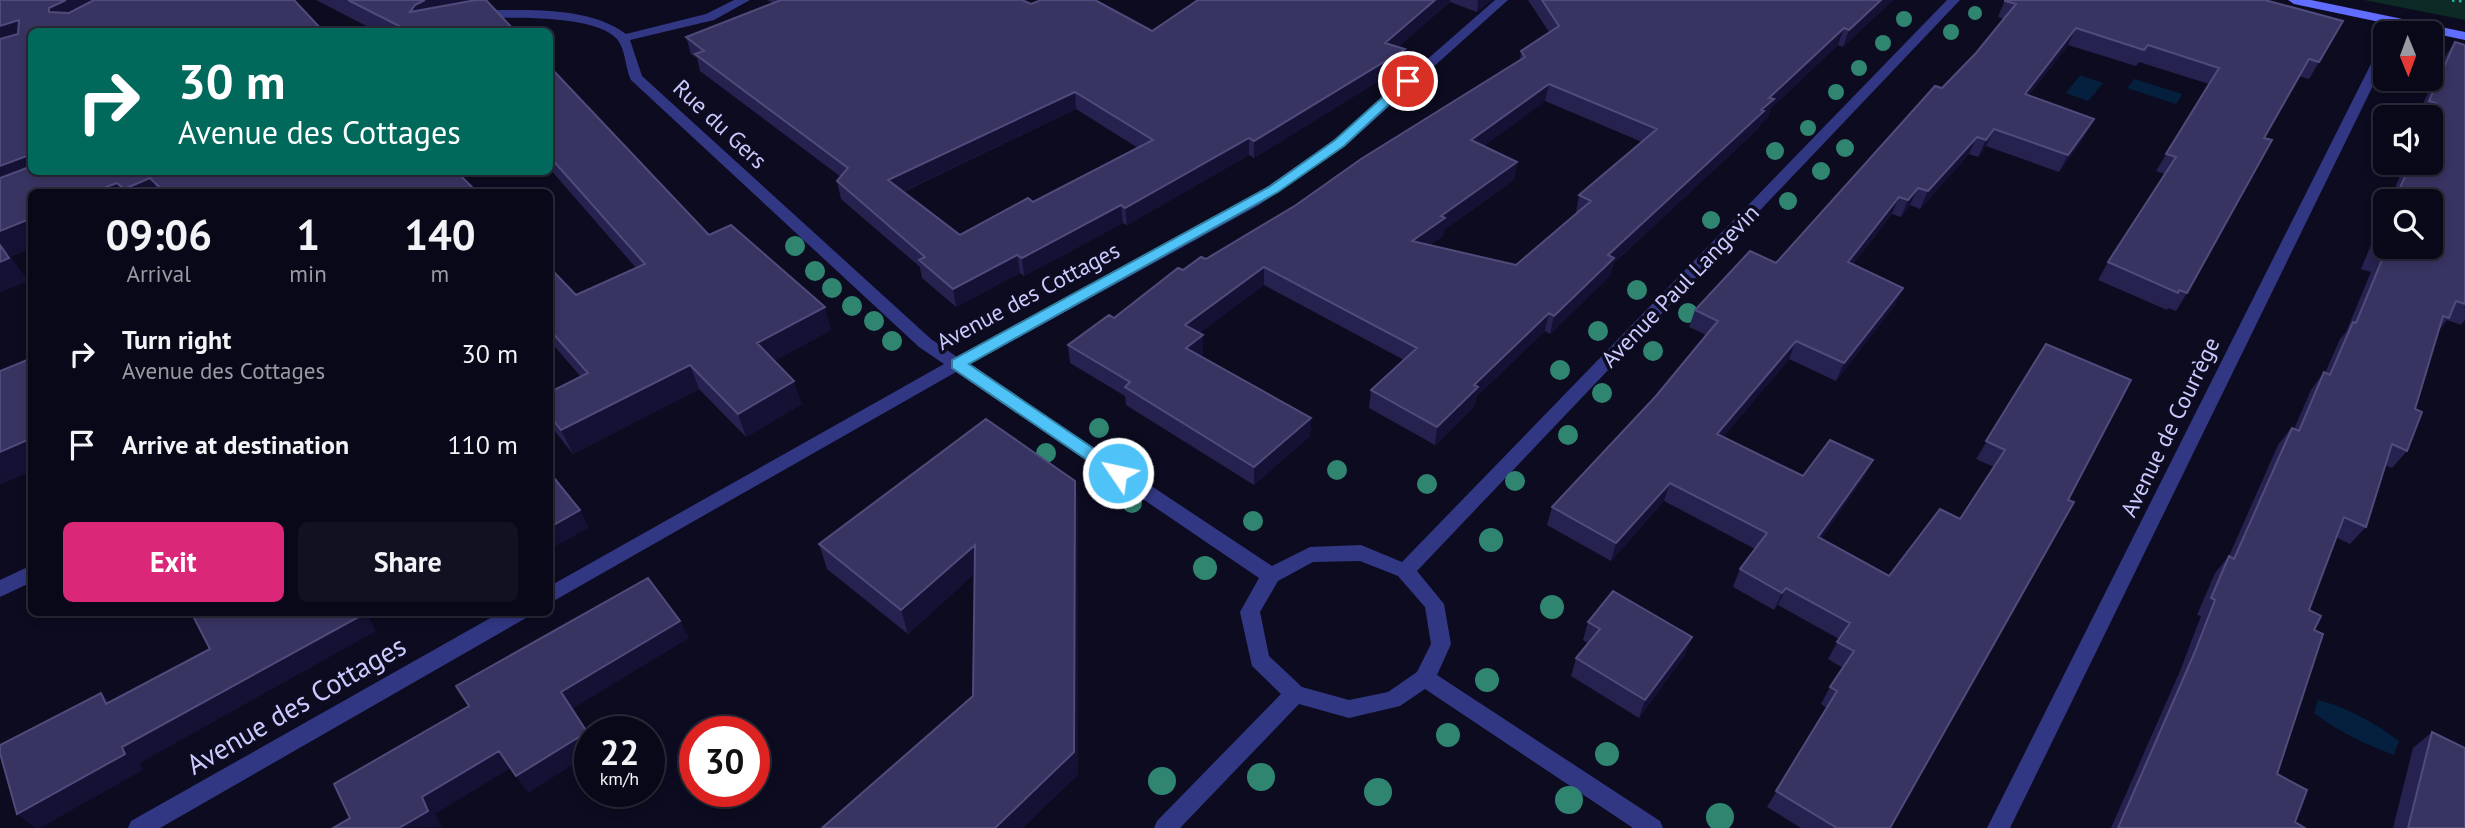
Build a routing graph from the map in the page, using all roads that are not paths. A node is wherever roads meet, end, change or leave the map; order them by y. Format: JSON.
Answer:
{"nodes":[{"id":1,"x":744,"y":0,"type":"edge"},
{"id":2,"x":1502,"y":0,"type":"edge"},
{"id":3,"x":1954,"y":0,"type":"edge"},
{"id":4,"x":2294,"y":0,"type":"edge"},
{"id":5,"x":461,"y":18,"type":"edge"},
{"id":6,"x":2373,"y":21,"type":"edge"},
{"id":7,"x":2443,"y":33,"type":"edge"},
{"id":8,"x":2465,"y":36,"type":"edge"},
{"id":9,"x":623,"y":37,"type":"junction"},
{"id":10,"x":2373,"y":72,"type":"edge"},
{"id":11,"x":957,"y":364,"type":"junction"},
{"id":12,"x":1405,"y":571,"type":"junction"},
{"id":13,"x":28,"y":575,"type":"edge"},
{"id":14,"x":1270,"y":576,"type":"junction"},
{"id":15,"x":0,"y":589,"type":"edge"},
{"id":16,"x":553,"y":593,"type":"edge"},
{"id":17,"x":512,"y":616,"type":"edge"},
{"id":18,"x":1425,"y":678,"type":"junction"},
{"id":19,"x":1295,"y":694,"type":"junction"},
{"id":20,"x":139,"y":828,"type":"edge"},
{"id":21,"x":1165,"y":828,"type":"edge"},
{"id":22,"x":1651,"y":828,"type":"edge"},
{"id":23,"x":1998,"y":828,"type":"edge"}],
"edges":[{"from":1,"to":9,"type":"street"},
{"from":2,"to":11,"type":"street","name":"Avenue des Cottages"},
{"from":3,"to":12,"type":"street","name":"Avenue Paul Langevin"},
{"from":4,"to":6,"type":"main road"},
{"from":5,"to":9,"type":"street"},
{"from":7,"to":8,"type":"main road"},
{"from":9,"to":11,"type":"street","name":"Rue du Gers"},
{"from":10,"to":23,"type":"street","name":"Avenue de Courrège"},
{"from":11,"to":14,"type":"street","name":"Rue du Gers"},
{"from":11,"to":16,"type":"street","name":"Avenue des Cottages"},
{"from":12,"to":14,"type":"street"},
{"from":12,"to":18,"type":"street"},
{"from":13,"to":15,"type":"street"},
{"from":14,"to":19,"type":"street"},
{"from":17,"to":20,"type":"street","name":"Avenue des Cottages"},
{"from":18,"to":19,"type":"street"},
{"from":18,"to":22,"type":"street"},
{"from":19,"to":21,"type":"street"}]}
